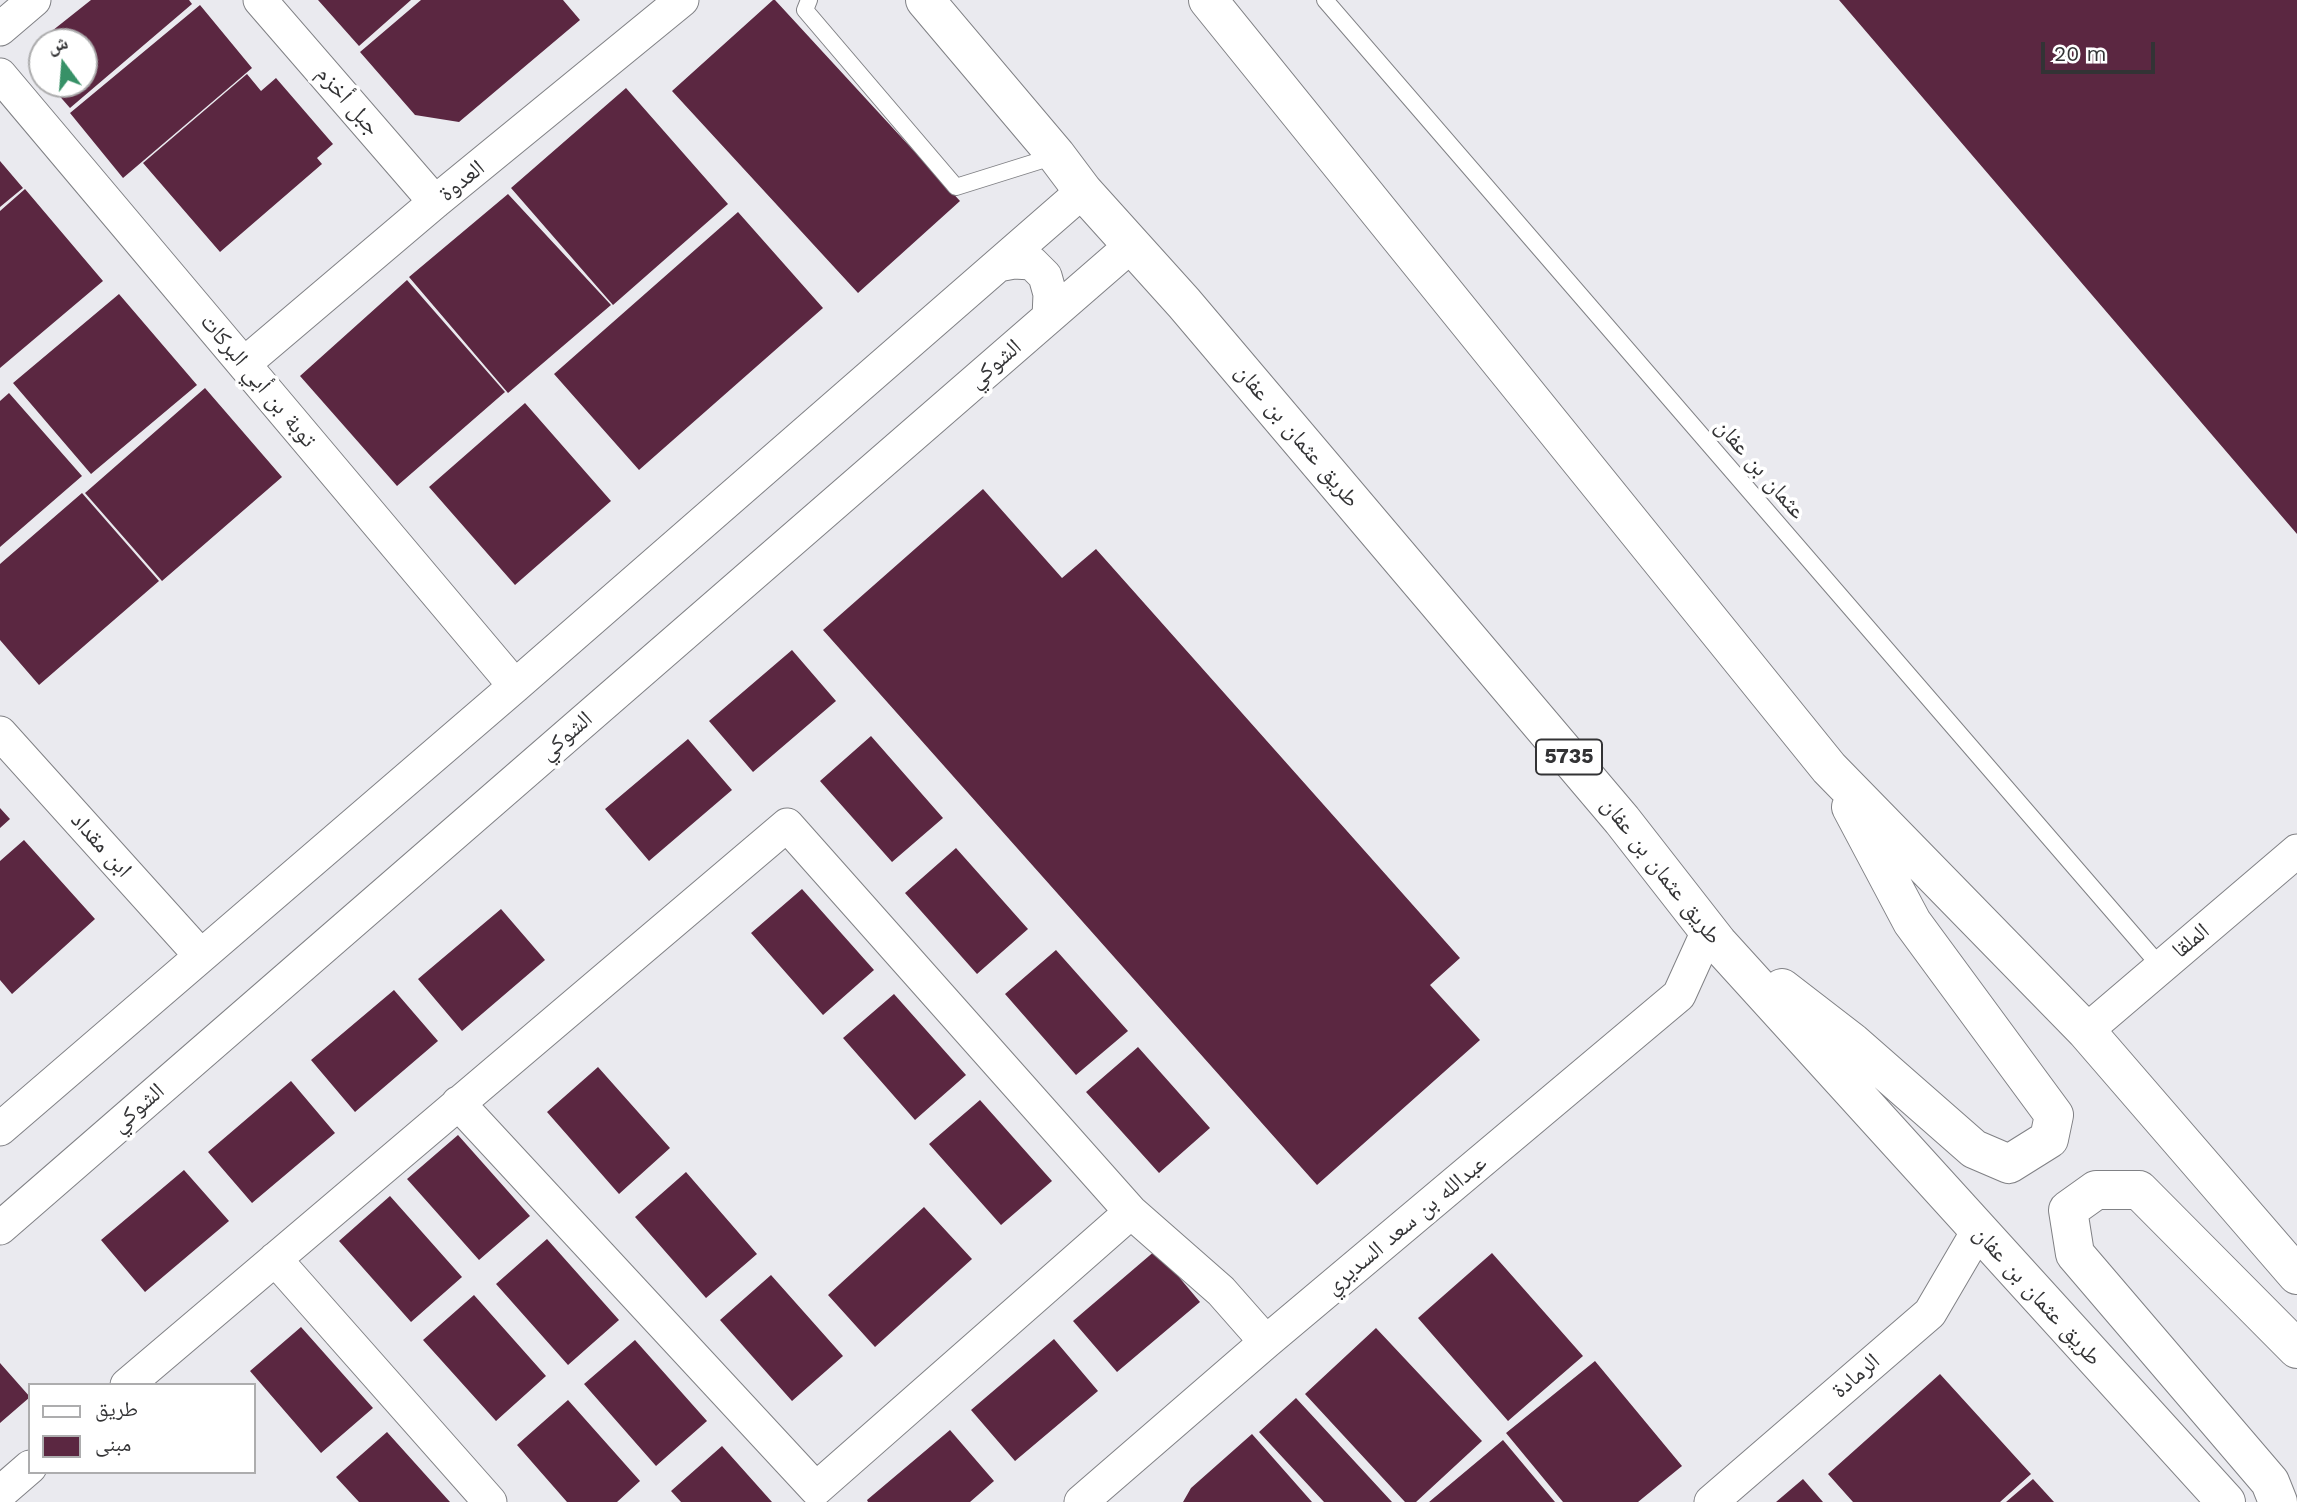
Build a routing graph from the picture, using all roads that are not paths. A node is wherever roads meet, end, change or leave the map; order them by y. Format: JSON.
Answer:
{"nodes":[{"id":1,"x":34,"y":0,"type":"edge"},
{"id":2,"x":260,"y":0,"type":"edge"},
{"id":3,"x":682,"y":0,"type":"edge"},
{"id":4,"x":809,"y":0,"type":"edge"},
{"id":5,"x":925,"y":0,"type":"edge"},
{"id":6,"x":1208,"y":0,"type":"edge"},
{"id":7,"x":1325,"y":0,"type":"edge"},
{"id":8,"x":0,"y":29,"type":"edge"},
{"id":9,"x":0,"y":75,"type":"edge"},
{"id":10,"x":1056,"y":155,"type":"junction"},
{"id":11,"x":1083,"y":191,"type":"junction"},
{"id":12,"x":435,"y":202,"type":"junction"},
{"id":13,"x":1133,"y":244,"type":"junction"},
{"id":14,"x":998,"y":265,"type":"junction"},
{"id":15,"x":1049,"y":317,"type":"junction"},
{"id":16,"x":244,"y":364,"type":"junction"},
{"id":17,"x":515,"y":686,"type":"junction"},
{"id":18,"x":0,"y":733,"type":"edge"},
{"id":19,"x":1829,"y":768,"type":"junction"},
{"id":20,"x":2297,"y":851,"type":"edge"},
{"id":21,"x":1708,"y":932,"type":"junction"},
{"id":22,"x":201,"y":956,"type":"junction"},
{"id":23,"x":2161,"y":967,"type":"junction"},
{"id":24,"x":2086,"y":1031,"type":"junction"},
{"id":25,"x":458,"y":1103,"type":"junction"},
{"id":26,"x":0,"y":1129,"type":"edge"},
{"id":27,"x":1131,"y":1212,"type":"junction"},
{"id":28,"x":0,"y":1228,"type":"edge"},
{"id":29,"x":1978,"y":1231,"type":"junction"},
{"id":30,"x":275,"y":1259,"type":"junction"},
{"id":31,"x":2297,"y":1275,"type":"edge"},
{"id":32,"x":1266,"y":1342,"type":"junction"},
{"id":33,"x":2297,"y":1349,"type":"edge"},
{"id":34,"x":129,"y":1383,"type":"edge"},
{"id":35,"x":28,"y":1469,"type":"edge"},
{"id":36,"x":0,"y":1493,"type":"edge"},
{"id":37,"x":1096,"y":1497,"type":"edge"},
{"id":38,"x":490,"y":1502,"type":"edge"},
{"id":39,"x":1711,"y":1502,"type":"edge"},
{"id":40,"x":2226,"y":1502,"type":"edge"},
{"id":41,"x":2278,"y":1502,"type":"edge"}],
"edges":[{"from":1,"to":8,"type":"street"},
{"from":2,"to":12,"type":"street","name":"جبل أخزم"},
{"from":3,"to":12,"type":"street","name":"العدوة"},
{"from":4,"to":10,"type":"lane"},
{"from":5,"to":10,"type":"main road","name":"طريق عثمان بن عفان","number":"5735"},
{"from":6,"to":19,"type":"main road"},
{"from":7,"to":23,"type":"lane","name":"عثمان بن عفان"},
{"from":9,"to":16,"type":"street","name":"توبة بن أبي البركات"},
{"from":10,"to":11,"type":"main road","name":"طريق عثمان بن عفان","number":"5735"},
{"from":11,"to":13,"type":"main road","name":"طريق عثمان بن عفان","number":"5735"},
{"from":11,"to":14,"type":"street"},
{"from":12,"to":16,"type":"street","name":"العدوة"},
{"from":13,"to":15,"type":"street","name":"الشوكي"},
{"from":13,"to":21,"type":"main road","name":"طريق عثمان بن عفان","number":"5735"},
{"from":14,"to":15,"type":"street"},
{"from":14,"to":17,"type":"street"},
{"from":15,"to":28,"type":"street","name":"الشوكي"},
{"from":16,"to":17,"type":"street","name":"توبة بن أبي البركات"},
{"from":17,"to":22,"type":"street"},
{"from":18,"to":22,"type":"street","name":"ابن مقداد"},
{"from":19,"to":21,"type":"main road"},
{"from":19,"to":24,"type":"main road"},
{"from":20,"to":23,"type":"street","name":"الملقا"},
{"from":21,"to":29,"type":"main road","name":"طريق عثمان بن عفان","number":"5735"},
{"from":21,"to":32,"type":"street","name":"عبدالله بن سعد السديري"},
{"from":22,"to":26,"type":"street"},
{"from":23,"to":24,"type":"street","name":"الملقا"},
{"from":24,"to":31,"type":"main road"},
{"from":25,"to":27,"type":"street"},
{"from":25,"to":27,"type":"street"},
{"from":25,"to":30,"type":"street"},
{"from":27,"to":32,"type":"street"},
{"from":29,"to":39,"type":"street","name":"الرمادة"},
{"from":29,"to":40,"type":"main road","name":"طريق عثمان بن عفان","number":"5735"},
{"from":30,"to":34,"type":"street"},
{"from":30,"to":38,"type":"street"},
{"from":32,"to":37,"type":"street","name":"عبدالله بن سعد السديري"},
{"from":33,"to":41,"type":"main road"},
{"from":35,"to":36,"type":"street"}]}
